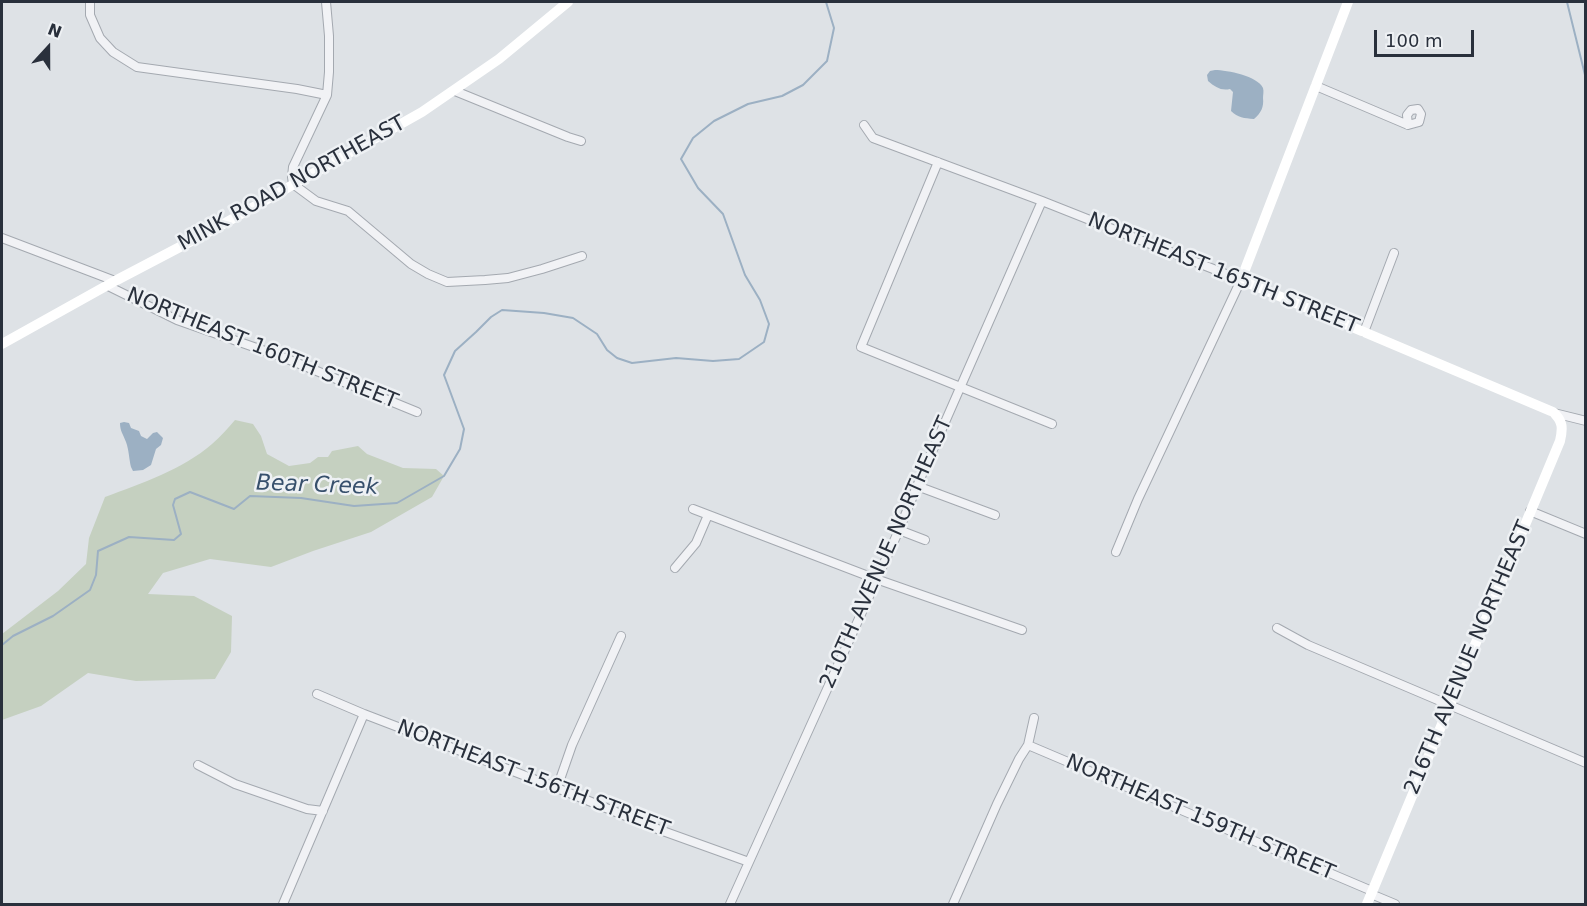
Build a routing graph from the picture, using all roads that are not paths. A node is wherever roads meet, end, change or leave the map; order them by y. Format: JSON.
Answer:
{"nodes":[{"id":1,"x":90,"y":2,"type":"edge"},
{"id":2,"x":327,"y":2,"type":"edge"},
{"id":3,"x":568,"y":2,"type":"edge"},
{"id":4,"x":1348,"y":2,"type":"edge"},
{"id":5,"x":1316,"y":86,"type":"junction"},
{"id":6,"x":455,"y":91,"type":"junction"},
{"id":7,"x":327,"y":95,"type":"junction"},
{"id":8,"x":864,"y":125,"type":"dead end"},
{"id":9,"x":1408,"y":125,"type":"dead end"},
{"id":10,"x":581,"y":141,"type":"dead end"},
{"id":11,"x":938,"y":162,"type":"junction"},
{"id":12,"x":293,"y":184,"type":"junction"},
{"id":13,"x":1042,"y":201,"type":"junction"},
{"id":14,"x":2,"y":238,"type":"edge"},
{"id":15,"x":1394,"y":253,"type":"dead end"},
{"id":16,"x":582,"y":256,"type":"dead end"},
{"id":17,"x":1240,"y":280,"type":"junction"},
{"id":18,"x":111,"y":284,"type":"junction"},
{"id":19,"x":1364,"y":332,"type":"junction"},
{"id":20,"x":2,"y":344,"type":"edge"},
{"id":21,"x":961,"y":387,"type":"junction"},
{"id":22,"x":417,"y":412,"type":"dead end"},
{"id":23,"x":1553,"y":412,"type":"junction"},
{"id":24,"x":1586,"y":421,"type":"edge"},
{"id":25,"x":1052,"y":424,"type":"dead end"},
{"id":26,"x":917,"y":486,"type":"junction"},
{"id":27,"x":693,"y":509,"type":"dead end"},
{"id":28,"x":1530,"y":511,"type":"junction"},
{"id":29,"x":708,"y":515,"type":"junction"},
{"id":30,"x":995,"y":515,"type":"dead end"},
{"id":31,"x":899,"y":530,"type":"junction"},
{"id":32,"x":1586,"y":534,"type":"edge"},
{"id":33,"x":925,"y":540,"type":"dead end"},
{"id":34,"x":1116,"y":552,"type":"dead end"},
{"id":35,"x":675,"y":568,"type":"dead end"},
{"id":36,"x":876,"y":579,"type":"junction"},
{"id":37,"x":1277,"y":628,"type":"dead end"},
{"id":38,"x":1022,"y":630,"type":"dead end"},
{"id":39,"x":621,"y":636,"type":"dead end"},
{"id":40,"x":317,"y":694,"type":"dead end"},
{"id":41,"x":1449,"y":705,"type":"junction"},
{"id":42,"x":364,"y":714,"type":"junction"},
{"id":43,"x":1034,"y":718,"type":"dead end"},
{"id":44,"x":1028,"y":745,"type":"junction"},
{"id":45,"x":1586,"y":763,"type":"edge"},
{"id":46,"x":198,"y":765,"type":"dead end"},
{"id":47,"x":557,"y":788,"type":"junction"},
{"id":48,"x":322,"y":812,"type":"junction"},
{"id":49,"x":749,"y":862,"type":"junction"},
{"id":50,"x":1372,"y":892,"type":"junction"},
{"id":51,"x":283,"y":904,"type":"edge"},
{"id":52,"x":730,"y":904,"type":"edge"},
{"id":53,"x":953,"y":904,"type":"edge"},
{"id":54,"x":1366,"y":904,"type":"edge"},
{"id":55,"x":1395,"y":904,"type":"edge"}],
"edges":[{"from":1,"to":7,"type":"street"},
{"from":2,"to":7,"type":"street"},
{"from":3,"to":6,"type":"street","name":"MINK ROAD NORTHEAST"},
{"from":4,"to":5,"type":"street"},
{"from":5,"to":9,"type":"street"},
{"from":5,"to":17,"type":"street"},
{"from":6,"to":10,"type":"street"},
{"from":6,"to":12,"type":"street","name":"MINK ROAD NORTHEAST"},
{"from":7,"to":12,"type":"street"},
{"from":8,"to":11,"type":"street","name":"NORTHEAST 165TH STREET"},
{"from":11,"to":13,"type":"street","name":"NORTHEAST 165TH STREET"},
{"from":11,"to":21,"type":"street"},
{"from":12,"to":16,"type":"street"},
{"from":12,"to":18,"type":"street","name":"MINK ROAD NORTHEAST"},
{"from":13,"to":17,"type":"street","name":"NORTHEAST 165TH STREET"},
{"from":13,"to":21,"type":"street","name":"210TH AVENUE NORTHEAST"},
{"from":14,"to":18,"type":"street","name":"NORTHEAST 160TH STREET"},
{"from":15,"to":19,"type":"street"},
{"from":17,"to":19,"type":"street","name":"NORTHEAST 165TH STREET"},
{"from":17,"to":34,"type":"street"},
{"from":18,"to":20,"type":"street","name":"MINK ROAD NORTHEAST"},
{"from":18,"to":22,"type":"street","name":"NORTHEAST 160TH STREET"},
{"from":19,"to":23,"type":"street","name":"NORTHEAST 165TH STREET"},
{"from":21,"to":25,"type":"street"},
{"from":21,"to":26,"type":"street","name":"210TH AVENUE NORTHEAST"},
{"from":23,"to":24,"type":"street","name":"NORTHEAST 165TH STREET"},
{"from":23,"to":28,"type":"street","name":"216TH AVENUE NORTHEAST"},
{"from":26,"to":30,"type":"street"},
{"from":26,"to":31,"type":"street","name":"210TH AVENUE NORTHEAST"},
{"from":27,"to":29,"type":"street"},
{"from":28,"to":32,"type":"street"},
{"from":28,"to":41,"type":"street","name":"216TH AVENUE NORTHEAST"},
{"from":29,"to":35,"type":"street"},
{"from":29,"to":36,"type":"street"},
{"from":31,"to":33,"type":"street"},
{"from":31,"to":36,"type":"street","name":"210TH AVENUE NORTHEAST"},
{"from":36,"to":38,"type":"street"},
{"from":36,"to":49,"type":"street","name":"210TH AVENUE NORTHEAST"},
{"from":37,"to":41,"type":"street"},
{"from":39,"to":47,"type":"street"},
{"from":40,"to":42,"type":"street","name":"NORTHEAST 156TH STREET"},
{"from":41,"to":45,"type":"street"},
{"from":41,"to":50,"type":"street","name":"216TH AVENUE NORTHEAST"},
{"from":42,"to":47,"type":"street","name":"NORTHEAST 156TH STREET"},
{"from":42,"to":48,"type":"street"},
{"from":43,"to":44,"type":"street"},
{"from":44,"to":50,"type":"street","name":"NORTHEAST 159TH STREET"},
{"from":44,"to":53,"type":"street"},
{"from":46,"to":48,"type":"street"},
{"from":47,"to":49,"type":"street","name":"NORTHEAST 156TH STREET"},
{"from":48,"to":51,"type":"street"},
{"from":49,"to":52,"type":"street","name":"210TH AVENUE NORTHEAST"},
{"from":50,"to":54,"type":"street","name":"216TH AVENUE NORTHEAST"},
{"from":50,"to":55,"type":"street","name":"NORTHEAST 159TH STREET"}]}
